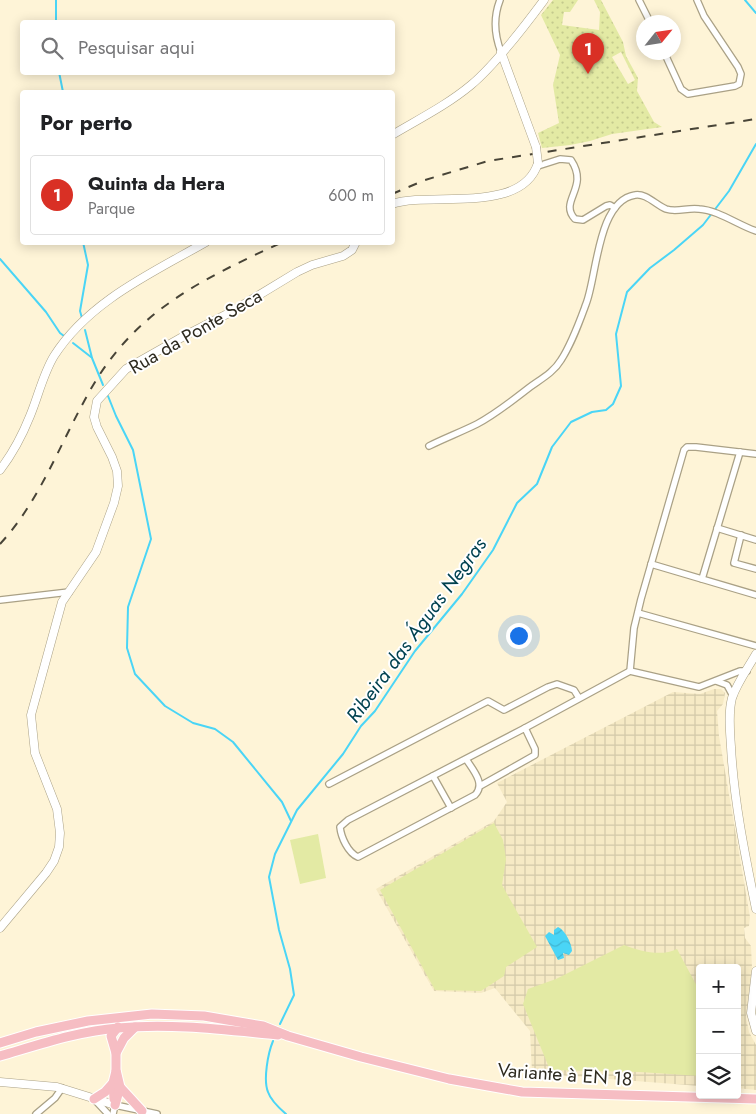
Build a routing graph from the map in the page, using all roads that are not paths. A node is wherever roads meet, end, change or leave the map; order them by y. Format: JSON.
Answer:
{"nodes":[{"id":1,"x":500,"y":0,"type":"edge"},
{"id":2,"x":544,"y":0,"type":"edge"},
{"id":3,"x":639,"y":0,"type":"edge"},
{"id":4,"x":697,"y":0,"type":"edge"},
{"id":5,"x":646,"y":15,"type":"edge"},
{"id":6,"x":501,"y":52,"type":"junction"},
{"id":7,"x":668,"y":60,"type":"edge"},
{"id":8,"x":395,"y":133,"type":"edge"},
{"id":9,"x":538,"y":164,"type":"junction"},
{"id":10,"x":395,"y":204,"type":"edge"},
{"id":11,"x":615,"y":208,"type":"junction"},
{"id":12,"x":756,"y":230,"type":"edge"},
{"id":13,"x":201,"y":245,"type":"edge"},
{"id":14,"x":354,"y":245,"type":"edge"},
{"id":15,"x":429,"y":446,"type":"dead end"},
{"id":16,"x":740,"y":452,"type":"junction"},
{"id":17,"x":756,"y":454,"type":"edge"},
{"id":18,"x":0,"y":470,"type":"edge"},
{"id":19,"x":717,"y":528,"type":"junction"},
{"id":20,"x":741,"y":535,"type":"junction"},
{"id":21,"x":756,"y":540,"type":"edge"},
{"id":22,"x":651,"y":564,"type":"junction"},
{"id":23,"x":756,"y":569,"type":"edge"},
{"id":24,"x":702,"y":579,"type":"junction"},
{"id":25,"x":69,"y":592,"type":"junction"},
{"id":26,"x":756,"y":595,"type":"edge"},
{"id":27,"x":0,"y":600,"type":"edge"},
{"id":28,"x":638,"y":612,"type":"junction"},
{"id":29,"x":756,"y":646,"type":"edge"},
{"id":30,"x":756,"y":654,"type":"edge"},
{"id":31,"x":747,"y":670,"type":"junction"},
{"id":32,"x":630,"y":671,"type":"junction"},
{"id":33,"x":716,"y":681,"type":"junction"},
{"id":34,"x":733,"y":696,"type":"junction"},
{"id":35,"x":579,"y":698,"type":"junction"},
{"id":36,"x":525,"y":728,"type":"junction"},
{"id":37,"x":466,"y":758,"type":"junction"},
{"id":38,"x":433,"y":776,"type":"junction"},
{"id":39,"x":329,"y":784,"type":"dead end"},
{"id":40,"x":480,"y":786,"type":"junction"},
{"id":41,"x":451,"y":808,"type":"junction"},
{"id":42,"x":756,"y":909,"type":"edge"},
{"id":43,"x":0,"y":928,"type":"edge"},
{"id":44,"x":756,"y":972,"type":"edge"},
{"id":45,"x":754,"y":996,"type":"edge"},
{"id":46,"x":130,"y":1017,"type":"junction"},
{"id":47,"x":109,"y":1019,"type":"junction"},
{"id":48,"x":135,"y":1027,"type":"junction"},
{"id":49,"x":117,"y":1028,"type":"junction"},
{"id":50,"x":756,"y":1031,"type":"edge"},
{"id":51,"x":96,"y":1032,"type":"junction"},
{"id":52,"x":288,"y":1036,"type":"junction"},
{"id":53,"x":124,"y":1038,"type":"junction"},
{"id":54,"x":112,"y":1042,"type":"junction"},
{"id":55,"x":0,"y":1043,"type":"edge"},
{"id":56,"x":116,"y":1053,"type":"junction"},
{"id":57,"x":0,"y":1056,"type":"edge"},
{"id":58,"x":0,"y":1082,"type":"edge"},
{"id":59,"x":116,"y":1085,"type":"junction"},
{"id":60,"x":62,"y":1088,"type":"junction"},
{"id":61,"x":94,"y":1099,"type":"junction"},
{"id":62,"x":756,"y":1099,"type":"edge"},
{"id":63,"x":129,"y":1108,"type":"junction"},
{"id":64,"x":118,"y":1111,"type":"edge"},
{"id":65,"x":142,"y":1111,"type":"junction"},
{"id":66,"x":36,"y":1114,"type":"edge"},
{"id":67,"x":108,"y":1114,"type":"edge"},
{"id":68,"x":112,"y":1114,"type":"edge"},
{"id":69,"x":157,"y":1114,"type":"edge"}],
"edges":[{"from":1,"to":6,"type":"street"},
{"from":2,"to":6,"type":"street"},
{"from":3,"to":5,"type":"street"},
{"from":4,"to":7,"type":"street"},
{"from":6,"to":8,"type":"street"},
{"from":6,"to":9,"type":"street","bridge":true},
{"from":9,"to":10,"type":"street"},
{"from":9,"to":11,"type":"street"},
{"from":11,"to":12,"type":"street"},
{"from":11,"to":15,"type":"street"},
{"from":13,"to":18,"type":"street"},
{"from":14,"to":25,"type":"street","name":"Rua da Ponte Seca"},
{"from":16,"to":17,"type":"street"},
{"from":16,"to":19,"type":"street"},
{"from":16,"to":22,"type":"street"},
{"from":19,"to":20,"type":"street"},
{"from":19,"to":24,"type":"street"},
{"from":20,"to":21,"type":"street"},
{"from":20,"to":23,"type":"street"},
{"from":22,"to":24,"type":"street"},
{"from":22,"to":28,"type":"street"},
{"from":24,"to":26,"type":"street"},
{"from":25,"to":27,"type":"street"},
{"from":25,"to":43,"type":"street","name":"Rua da Ponte Seca"},
{"from":28,"to":29,"type":"street"},
{"from":28,"to":32,"type":"street"},
{"from":30,"to":31,"type":"street"},
{"from":31,"to":33,"type":"street"},
{"from":31,"to":34,"type":"street"},
{"from":32,"to":33,"type":"street"},
{"from":32,"to":35,"type":"street"},
{"from":33,"to":34,"type":"street"},
{"from":34,"to":42,"type":"street"},
{"from":35,"to":36,"type":"street"},
{"from":35,"to":39,"type":"street"},
{"from":36,"to":37,"type":"street"},
{"from":36,"to":40,"type":"street"},
{"from":37,"to":38,"type":"street"},
{"from":37,"to":40,"type":"street"},
{"from":38,"to":41,"type":"street"},
{"from":38,"to":41,"type":"street"},
{"from":40,"to":41,"type":"street"},
{"from":44,"to":45,"type":"street"},
{"from":45,"to":50,"type":"street"},
{"from":46,"to":47,"type":"main road","name":"Variante à EN 18"},
{"from":46,"to":49,"type":"main road"},
{"from":46,"to":52,"type":"main road","name":"Variante à EN 18"},
{"from":47,"to":49,"type":"main road"},
{"from":47,"to":55,"type":"main road","name":"Variante à EN 18"},
{"from":48,"to":49,"type":"main road","name":"Variante à EN 18"},
{"from":48,"to":52,"type":"main road","name":"Variante à EN 18"},
{"from":48,"to":53,"type":"main road"},
{"from":49,"to":51,"type":"main road","name":"Variante à EN 18"},
{"from":49,"to":53,"type":"main road"},
{"from":49,"to":54,"type":"main road"},
{"from":51,"to":54,"type":"main road"},
{"from":51,"to":57,"type":"main road","name":"Variante à EN 18"},
{"from":52,"to":62,"type":"main road","name":"Variante à EN 18"},
{"from":53,"to":56,"type":"main road"},
{"from":54,"to":56,"type":"main road"},
{"from":56,"to":59,"type":"main road"},
{"from":58,"to":60,"type":"street"},
{"from":59,"to":61,"type":"main road"},
{"from":59,"to":64,"type":"main road"},
{"from":59,"to":65,"type":"main road"},
{"from":60,"to":61,"type":"street"},
{"from":60,"to":66,"type":"street"},
{"from":61,"to":64,"type":"street"},
{"from":61,"to":67,"type":"street"},
{"from":63,"to":64,"type":"street"},
{"from":63,"to":64,"type":"street"},
{"from":63,"to":65,"type":"street"},
{"from":64,"to":68,"type":"street"},
{"from":65,"to":69,"type":"street"}]}
